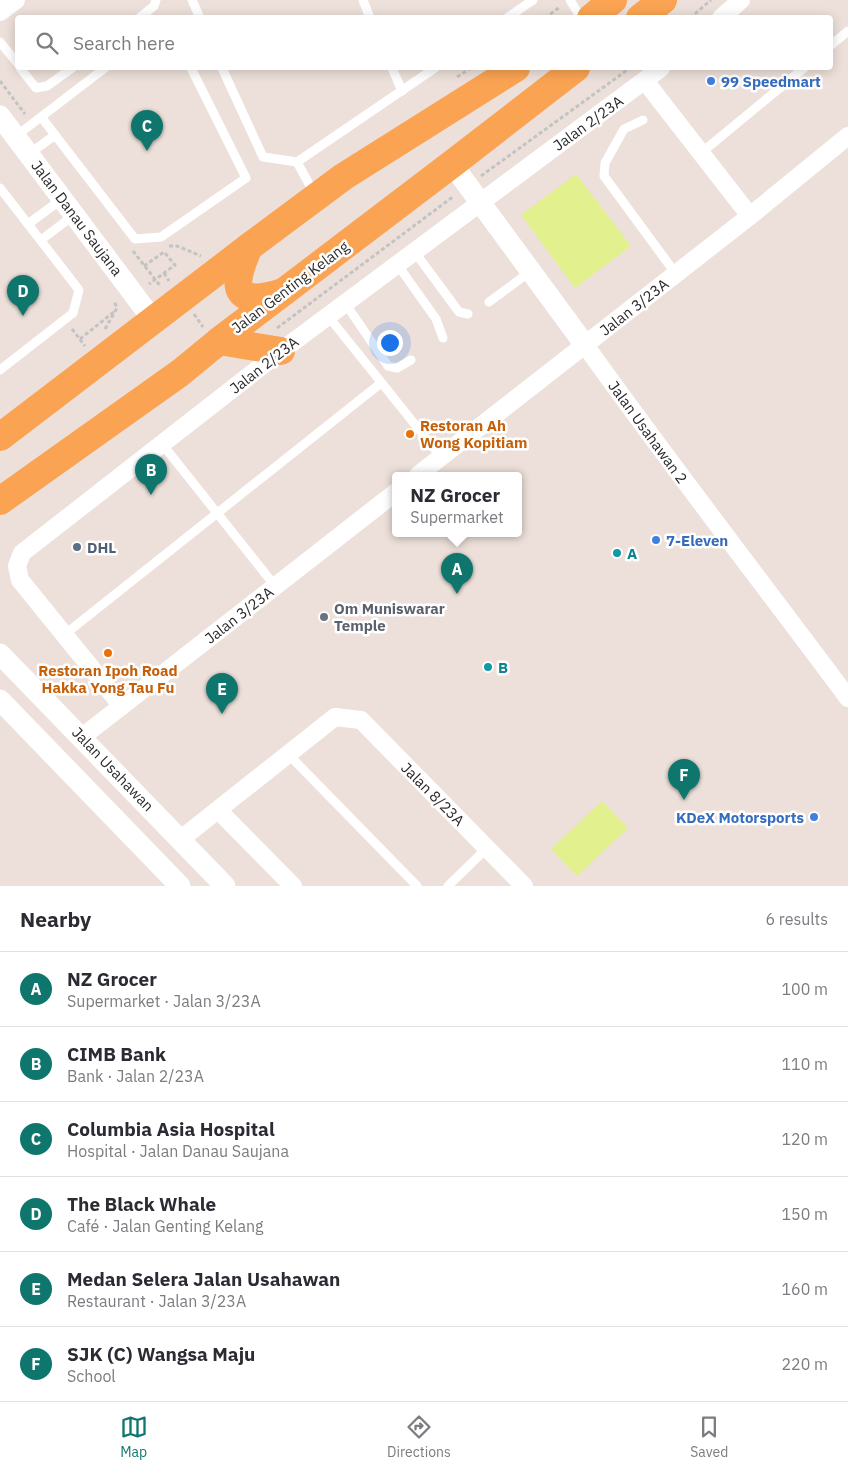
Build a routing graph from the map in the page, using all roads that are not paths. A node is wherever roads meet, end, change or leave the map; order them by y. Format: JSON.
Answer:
{"nodes":[{"id":1,"x":16,"y":0,"type":"edge"},
{"id":2,"x":156,"y":0,"type":"edge"},
{"id":3,"x":192,"y":0,"type":"edge"},
{"id":4,"x":363,"y":0,"type":"edge"},
{"id":5,"x":533,"y":0,"type":"edge"},
{"id":6,"x":570,"y":0,"type":"edge"},
{"id":7,"x":613,"y":0,"type":"edge"},
{"id":8,"x":663,"y":0,"type":"edge"},
{"id":9,"x":742,"y":0,"type":"edge"},
{"id":10,"x":0,"y":12,"type":"edge"},
{"id":11,"x":143,"y":15,"type":"edge"},
{"id":12,"x":199,"y":15,"type":"edge"},
{"id":13,"x":369,"y":15,"type":"edge"},
{"id":14,"x":512,"y":15,"type":"edge"},
{"id":15,"x":579,"y":15,"type":"edge"},
{"id":16,"x":595,"y":15,"type":"edge"},
{"id":17,"x":644,"y":15,"type":"edge"},
{"id":18,"x":724,"y":15,"type":"edge"},
{"id":19,"x":848,"y":31,"type":"edge"},
{"id":20,"x":0,"y":42,"type":"edge"},
{"id":21,"x":833,"y":44,"type":"edge"},
{"id":22,"x":15,"y":60,"type":"edge"},
{"id":23,"x":22,"y":70,"type":"edge"},
{"id":24,"x":69,"y":70,"type":"edge"},
{"id":25,"x":102,"y":70,"type":"edge"},
{"id":26,"x":192,"y":70,"type":"edge"},
{"id":27,"x":223,"y":70,"type":"edge"},
{"id":28,"x":393,"y":70,"type":"edge"},
{"id":29,"x":432,"y":70,"type":"edge"},
{"id":30,"x":513,"y":70,"type":"edge"},
{"id":31,"x":574,"y":70,"type":"edge"},
{"id":32,"x":659,"y":70,"type":"edge"},
{"id":33,"x":802,"y":70,"type":"edge"},
{"id":34,"x":646,"y":81,"type":"junction"},
{"id":35,"x":402,"y":91,"type":"junction"},
{"id":36,"x":0,"y":116,"type":"edge"},
{"id":37,"x":42,"y":118,"type":"junction"},
{"id":38,"x":643,"y":120,"type":"dead end"},
{"id":39,"x":24,"y":130,"type":"junction"},
{"id":40,"x":55,"y":135,"type":"junction"},
{"id":41,"x":848,"y":136,"type":"edge"},
{"id":42,"x":702,"y":153,"type":"junction"},
{"id":43,"x":29,"y":154,"type":"junction"},
{"id":44,"x":297,"y":162,"type":"junction"},
{"id":45,"x":460,"y":175,"type":"junction"},
{"id":46,"x":0,"y":188,"type":"edge"},
{"id":47,"x":316,"y":197,"type":"junction"},
{"id":48,"x":480,"y":202,"type":"junction"},
{"id":49,"x":68,"y":207,"type":"junction"},
{"id":50,"x":750,"y":216,"type":"junction"},
{"id":51,"x":28,"y":224,"type":"junction"},
{"id":52,"x":41,"y":240,"type":"junction"},
{"id":53,"x":249,"y":247,"type":"junction"},
{"id":54,"x":414,"y":251,"type":"junction"},
{"id":55,"x":397,"y":264,"type":"junction"},
{"id":56,"x":531,"y":271,"type":"junction"},
{"id":57,"x":676,"y":274,"type":"junction"},
{"id":58,"x":283,"y":292,"type":"junction"},
{"id":59,"x":180,"y":299,"type":"junction"},
{"id":60,"x":489,"y":302,"type":"dead end"},
{"id":61,"x":345,"y":303,"type":"junction"},
{"id":62,"x":468,"y":314,"type":"dead end"},
{"id":63,"x":328,"y":316,"type":"junction"},
{"id":64,"x":153,"y":320,"type":"junction"},
{"id":65,"x":212,"y":335,"type":"junction"},
{"id":66,"x":443,"y":338,"type":"dead end"},
{"id":67,"x":585,"y":345,"type":"junction"},
{"id":68,"x":281,"y":351,"type":"junction"},
{"id":69,"x":411,"y":360,"type":"dead end"},
{"id":70,"x":0,"y":370,"type":"edge"},
{"id":71,"x":381,"y":383,"type":"junction"},
{"id":72,"x":0,"y":437,"type":"edge"},
{"id":73,"x":162,"y":445,"type":"junction"},
{"id":74,"x":0,"y":454,"type":"edge"},
{"id":75,"x":441,"y":457,"type":"junction"},
{"id":76,"x":422,"y":472,"type":"edge"},
{"id":77,"x":9,"y":495,"type":"edge"},
{"id":78,"x":392,"y":495,"type":"edge"},
{"id":79,"x":217,"y":513,"type":"junction"},
{"id":80,"x":0,"y":514,"type":"edge"},
{"id":81,"x":275,"y":586,"type":"junction"},
{"id":82,"x":64,"y":635,"type":"junction"},
{"id":83,"x":0,"y":654,"type":"edge"},
{"id":84,"x":848,"y":698,"type":"edge"},
{"id":85,"x":0,"y":700,"type":"edge"},
{"id":86,"x":122,"y":706,"type":"junction"},
{"id":87,"x":82,"y":737,"type":"junction"},
{"id":88,"x":288,"y":754,"type":"junction"},
{"id":89,"x":218,"y":810,"type":"junction"},
{"id":90,"x":181,"y":839,"type":"junction"},
{"id":91,"x":487,"y":848,"type":"junction"},
{"id":92,"x":180,"y":886,"type":"edge"},
{"id":93,"x":225,"y":886,"type":"edge"},
{"id":94,"x":292,"y":886,"type":"edge"},
{"id":95,"x":417,"y":886,"type":"edge"},
{"id":96,"x":448,"y":886,"type":"edge"},
{"id":97,"x":524,"y":886,"type":"edge"}],
"edges":[{"from":1,"to":10,"type":"street"},
{"from":2,"to":11,"type":"lane"},
{"from":3,"to":12,"type":"lane"},
{"from":4,"to":13,"type":"lane"},
{"from":5,"to":14,"type":"lane"},
{"from":6,"to":15,"type":"lane"},
{"from":7,"to":16,"type":"main road"},
{"from":8,"to":17,"type":"main road"},
{"from":9,"to":18,"type":"street"},
{"from":19,"to":21,"type":"lane"},
{"from":20,"to":22,"type":"lane"},
{"from":23,"to":24,"type":"lane"},
{"from":25,"to":37,"type":"lane"},
{"from":26,"to":40,"type":"lane"},
{"from":27,"to":44,"type":"lane"},
{"from":28,"to":35,"type":"lane"},
{"from":29,"to":35,"type":"lane"},
{"from":30,"to":47,"type":"main road"},
{"from":31,"to":45,"type":"main road","name":"Jalan Genting Kelang"},
{"from":32,"to":34,"type":"street","name":"Jalan 2/23A"},
{"from":33,"to":42,"type":"lane"},
{"from":34,"to":42,"type":"street"},
{"from":34,"to":48,"type":"street","name":"Jalan 2/23A"},
{"from":35,"to":44,"type":"lane"},
{"from":36,"to":39,"type":"street","name":"Jalan Danau Saujana"},
{"from":37,"to":39,"type":"lane"},
{"from":37,"to":40,"type":"lane"},
{"from":38,"to":57,"type":"lane"},
{"from":39,"to":43,"type":"street","name":"Jalan Danau Saujana"},
{"from":40,"to":43,"type":"lane"},
{"from":41,"to":50,"type":"street","name":"Jalan 3/23A"},
{"from":42,"to":50,"type":"street"},
{"from":43,"to":49,"type":"street","name":"Jalan Danau Saujana"},
{"from":44,"to":47,"type":"lane"},
{"from":45,"to":48,"type":"street","name":"Jalan Usahawan 2"},
{"from":45,"to":58,"type":"main road","name":"Jalan Genting Kelang"},
{"from":46,"to":51,"type":"lane"},
{"from":47,"to":53,"type":"main road"},
{"from":48,"to":54,"type":"street","name":"Jalan 2/23A"},
{"from":48,"to":56,"type":"street","name":"Jalan Usahawan 2"},
{"from":49,"to":51,"type":"lane"},
{"from":49,"to":52,"type":"lane"},
{"from":49,"to":64,"type":"street","name":"Jalan Danau Saujana"},
{"from":50,"to":57,"type":"street","name":"Jalan 3/23A"},
{"from":51,"to":52,"type":"lane"},
{"from":52,"to":70,"type":"lane"},
{"from":53,"to":58,"type":"main road"},
{"from":53,"to":59,"type":"main road"},
{"from":54,"to":55,"type":"street","name":"Jalan 2/23A"},
{"from":54,"to":62,"type":"lane"},
{"from":55,"to":61,"type":"street","name":"Jalan 2/23A"},
{"from":55,"to":66,"type":"lane"},
{"from":56,"to":60,"type":"lane"},
{"from":56,"to":67,"type":"street","name":"Jalan Usahawan 2"},
{"from":57,"to":67,"type":"street","name":"Jalan 3/23A"},
{"from":58,"to":65,"type":"main road","name":"Jalan Genting Kelang"},
{"from":59,"to":64,"type":"main road"},
{"from":59,"to":74,"type":"main road"},
{"from":61,"to":63,"type":"street","name":"Jalan 2/23A"},
{"from":61,"to":69,"type":"lane"},
{"from":63,"to":68,"type":"street","name":"Jalan 2/23A"},
{"from":63,"to":71,"type":"lane"},
{"from":64,"to":72,"type":"main road"},
{"from":65,"to":68,"type":"main road"},
{"from":65,"to":77,"type":"main road","name":"Jalan Genting Kelang"},
{"from":67,"to":75,"type":"street","name":"Jalan 3/23A"},
{"from":67,"to":84,"type":"street","name":"Jalan Usahawan 2"},
{"from":68,"to":73,"type":"street","name":"Jalan 2/23A"},
{"from":71,"to":75,"type":"lane"},
{"from":71,"to":79,"type":"lane"},
{"from":73,"to":79,"type":"lane"},
{"from":73,"to":82,"type":"street","name":"Jalan 2/23A"},
{"from":75,"to":76,"type":"street","name":"Jalan 3/23A"},
{"from":77,"to":80,"type":"main road"},
{"from":78,"to":81,"type":"street","name":"Jalan 3/23A"},
{"from":79,"to":81,"type":"lane"},
{"from":79,"to":82,"type":"lane"},
{"from":81,"to":86,"type":"street","name":"Jalan 3/23A"},
{"from":82,"to":86,"type":"street","name":"Jalan 2/23A"},
{"from":83,"to":87,"type":"street","name":"Jalan Usahawan"},
{"from":85,"to":92,"type":"street"},
{"from":86,"to":87,"type":"street","name":"Jalan 3/23A"},
{"from":87,"to":90,"type":"street","name":"Jalan Usahawan"},
{"from":88,"to":89,"type":"street"},
{"from":88,"to":91,"type":"street","name":"Jalan 8/23A"},
{"from":88,"to":95,"type":"lane"},
{"from":89,"to":90,"type":"street"},
{"from":89,"to":94,"type":"street"},
{"from":90,"to":93,"type":"street","name":"Jalan Usahawan"},
{"from":91,"to":96,"type":"lane"},
{"from":91,"to":97,"type":"street","name":"Jalan 8/23A"}]}
